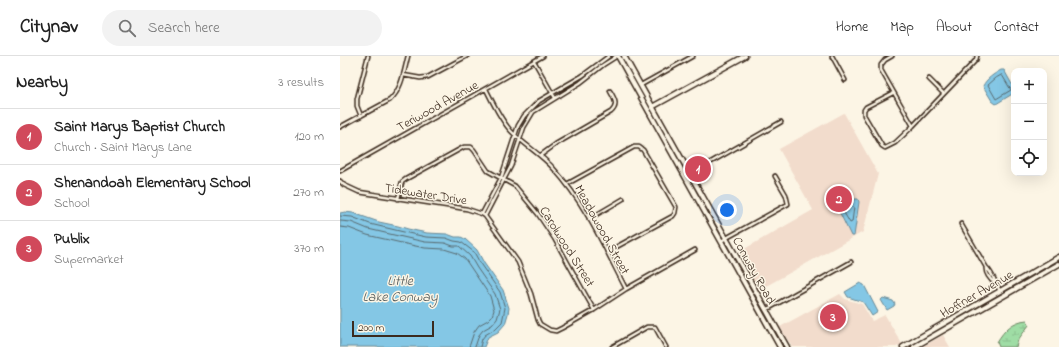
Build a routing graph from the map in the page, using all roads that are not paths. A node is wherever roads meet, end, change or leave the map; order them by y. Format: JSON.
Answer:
{"nodes":[{"id":1,"x":368,"y":56,"type":"edge"},
{"id":2,"x":408,"y":56,"type":"edge"},
{"id":3,"x":466,"y":56,"type":"edge"},
{"id":4,"x":543,"y":56,"type":"edge"},
{"id":5,"x":609,"y":56,"type":"edge"},
{"id":6,"x":617,"y":56,"type":"edge"},
{"id":7,"x":624,"y":56,"type":"edge"},
{"id":8,"x":693,"y":56,"type":"edge"},
{"id":9,"x":745,"y":56,"type":"edge"},
{"id":10,"x":832,"y":56,"type":"edge"},
{"id":11,"x":892,"y":56,"type":"edge"},
{"id":12,"x":977,"y":56,"type":"edge"},
{"id":13,"x":534,"y":61,"type":"junction"},
{"id":14,"x":403,"y":75,"type":"junction"},
{"id":15,"x":845,"y":80,"type":"dead end"},
{"id":16,"x":929,"y":80,"type":"dead end"},
{"id":17,"x":640,"y":85,"type":"junction"},
{"id":18,"x":486,"y":89,"type":"junction"},
{"id":19,"x":610,"y":91,"type":"dead end"},
{"id":20,"x":893,"y":93,"type":"junction"},
{"id":21,"x":943,"y":93,"type":"junction"},
{"id":22,"x":553,"y":94,"type":"junction"},
{"id":23,"x":555,"y":98,"type":"junction"},
{"id":24,"x":653,"y":107,"type":"junction"},
{"id":25,"x":648,"y":110,"type":"junction"},
{"id":26,"x":361,"y":116,"type":"junction"},
{"id":27,"x":781,"y":122,"type":"dead end"},
{"id":28,"x":913,"y":126,"type":"junction"},
{"id":29,"x":340,"y":127,"type":"edge"},
{"id":30,"x":515,"y":135,"type":"junction"},
{"id":31,"x":519,"y":139,"type":"junction"},
{"id":32,"x":541,"y":155,"type":"junction"},
{"id":33,"x":340,"y":171,"type":"edge"},
{"id":34,"x":690,"y":174,"type":"junction"},
{"id":35,"x":775,"y":176,"type":"dead end"},
{"id":36,"x":685,"y":177,"type":"junction"},
{"id":37,"x":501,"y":178,"type":"junction"},
{"id":38,"x":504,"y":180,"type":"junction"},
{"id":39,"x":340,"y":181,"type":"edge"},
{"id":40,"x":567,"y":184,"type":"junction"},
{"id":41,"x":398,"y":199,"type":"junction"},
{"id":42,"x":623,"y":200,"type":"dead end"},
{"id":43,"x":482,"y":214,"type":"junction"},
{"id":44,"x":486,"y":216,"type":"junction"},
{"id":45,"x":589,"y":219,"type":"junction"},
{"id":46,"x":961,"y":224,"type":"dead end"},
{"id":47,"x":726,"y":238,"type":"junction"},
{"id":48,"x":721,"y":240,"type":"junction"},
{"id":49,"x":695,"y":250,"type":"dead end"},
{"id":50,"x":607,"y":252,"type":"junction"},
{"id":51,"x":1059,"y":259,"type":"edge"},
{"id":52,"x":851,"y":262,"type":"dead end"},
{"id":53,"x":1059,"y":264,"type":"edge"},
{"id":54,"x":1040,"y":268,"type":"junction"},
{"id":55,"x":1042,"y":274,"type":"junction"},
{"id":56,"x":751,"y":283,"type":"junction"},
{"id":57,"x":746,"y":284,"type":"junction"},
{"id":58,"x":1021,"y":286,"type":"junction"},
{"id":59,"x":626,"y":289,"type":"junction"},
{"id":60,"x":748,"y":290,"type":"junction"},
{"id":61,"x":1000,"y":291,"type":"junction"},
{"id":62,"x":594,"y":310,"type":"junction"},
{"id":63,"x":766,"y":310,"type":"junction"},
{"id":64,"x":760,"y":312,"type":"junction"},
{"id":65,"x":955,"y":316,"type":"junction"},
{"id":66,"x":779,"y":333,"type":"junction"},
{"id":67,"x":925,"y":334,"type":"junction"},
{"id":68,"x":774,"y":335,"type":"junction"},
{"id":69,"x":929,"y":338,"type":"junction"},
{"id":70,"x":612,"y":347,"type":"edge"},
{"id":71,"x":666,"y":347,"type":"edge"},
{"id":72,"x":780,"y":347,"type":"edge"},
{"id":73,"x":786,"y":347,"type":"edge"},
{"id":74,"x":903,"y":347,"type":"edge"},
{"id":75,"x":914,"y":347,"type":"edge"}],
"edges":[{"from":1,"to":26,"type":"street"},
{"from":2,"to":14,"type":"street"},
{"from":3,"to":14,"type":"street"},
{"from":4,"to":13,"type":"street","name":"Teriwood Avenue"},
{"from":5,"to":22,"type":"street"},
{"from":6,"to":23,"type":"street"},
{"from":6,"to":25,"type":"main road","name":"Conway Road"},
{"from":7,"to":17,"type":"main road","name":"Conway Road"},
{"from":8,"to":17,"type":"street"},
{"from":9,"to":24,"type":"main road"},
{"from":10,"to":15,"type":"street"},
{"from":11,"to":20,"type":"street"},
{"from":12,"to":21,"type":"street"},
{"from":13,"to":18,"type":"street","name":"Teriwood Avenue"},
{"from":13,"to":22,"type":"street"},
{"from":14,"to":26,"type":"street"},
{"from":16,"to":21,"type":"street"},
{"from":17,"to":24,"type":"main road","name":"Conway Road"},
{"from":18,"to":30,"type":"street","name":"Meadowood Street"},
{"from":18,"to":33,"type":"street","name":"Teriwood Avenue"},
{"from":19,"to":32,"type":"street"},
{"from":20,"to":28,"type":"street"},
{"from":20,"to":28,"type":"street"},
{"from":21,"to":28,"type":"street"},
{"from":22,"to":23,"type":"street"},
{"from":22,"to":30,"type":"street"},
{"from":23,"to":31,"type":"street"},
{"from":24,"to":25,"type":"main road"},
{"from":24,"to":34,"type":"main road","name":"Conway Road"},
{"from":25,"to":36,"type":"main road","name":"Conway Road"},
{"from":26,"to":29,"type":"street"},
{"from":27,"to":34,"type":"street"},
{"from":30,"to":31,"type":"street","name":"Meadowood Street"},
{"from":30,"to":37,"type":"street"},
{"from":31,"to":32,"type":"street","name":"Meadowood Street"},
{"from":31,"to":38,"type":"street"},
{"from":32,"to":40,"type":"street","name":"Meadowood Street"},
{"from":34,"to":36,"type":"street"},
{"from":34,"to":47,"type":"main road","name":"Conway Road"},
{"from":35,"to":47,"type":"street"},
{"from":36,"to":48,"type":"main road","name":"Conway Road"},
{"from":37,"to":38,"type":"street","name":"Carolwood Street"},
{"from":37,"to":41,"type":"street","name":"Carolwood Street"},
{"from":37,"to":43,"type":"street"},
{"from":38,"to":44,"type":"street"},
{"from":38,"to":62,"type":"street","name":"Carolwood Street"},
{"from":39,"to":41,"type":"street","name":"Tidewater Drive"},
{"from":40,"to":45,"type":"street","name":"Meadowood Street"},
{"from":40,"to":50,"type":"street"},
{"from":41,"to":43,"type":"street","name":"Tidewater Drive"},
{"from":42,"to":45,"type":"street"},
{"from":43,"to":44,"type":"street","name":"Tidewater Drive"},
{"from":44,"to":62,"type":"street","name":"Tidewater Drive"},
{"from":45,"to":50,"type":"street","name":"Meadowood Street"},
{"from":46,"to":61,"type":"street"},
{"from":47,"to":48,"type":"street"},
{"from":47,"to":56,"type":"main road","name":"Conway Road"},
{"from":48,"to":57,"type":"main road","name":"Conway Road"},
{"from":49,"to":59,"type":"street"},
{"from":50,"to":59,"type":"street","name":"Meadowood Street"},
{"from":51,"to":54,"type":"main road","name":"Hoffner Avenue"},
{"from":51,"to":55,"type":"main road"},
{"from":52,"to":63,"type":"street"},
{"from":53,"to":55,"type":"main road","name":"Hoffner Avenue"},
{"from":54,"to":58,"type":"main road"},
{"from":54,"to":61,"type":"main road","name":"Hoffner Avenue"},
{"from":55,"to":58,"type":"main road","name":"Hoffner Avenue"},
{"from":56,"to":57,"type":"street"},
{"from":56,"to":60,"type":"street"},
{"from":56,"to":63,"type":"main road","name":"Conway Road"},
{"from":57,"to":60,"type":"main road","name":"Conway Road"},
{"from":58,"to":69,"type":"main road","name":"Hoffner Avenue"},
{"from":59,"to":62,"type":"street"},
{"from":60,"to":64,"type":"main road","name":"Conway Road"},
{"from":61,"to":65,"type":"main road","name":"Hoffner Avenue"},
{"from":63,"to":66,"type":"main road","name":"Conway Road"},
{"from":64,"to":66,"type":"main road"},
{"from":64,"to":68,"type":"main road","name":"Conway Road"},
{"from":65,"to":67,"type":"main road","name":"Hoffner Avenue"},
{"from":65,"to":69,"type":"main road"},
{"from":66,"to":73,"type":"main road","name":"Conway Road"},
{"from":67,"to":74,"type":"main road","name":"Hoffner Avenue"},
{"from":67,"to":75,"type":"main road"},
{"from":68,"to":72,"type":"main road","name":"Conway Road"},
{"from":68,"to":73,"type":"main road"},
{"from":69,"to":75,"type":"main road","name":"Hoffner Avenue"},
{"from":70,"to":71,"type":"street"}]}
